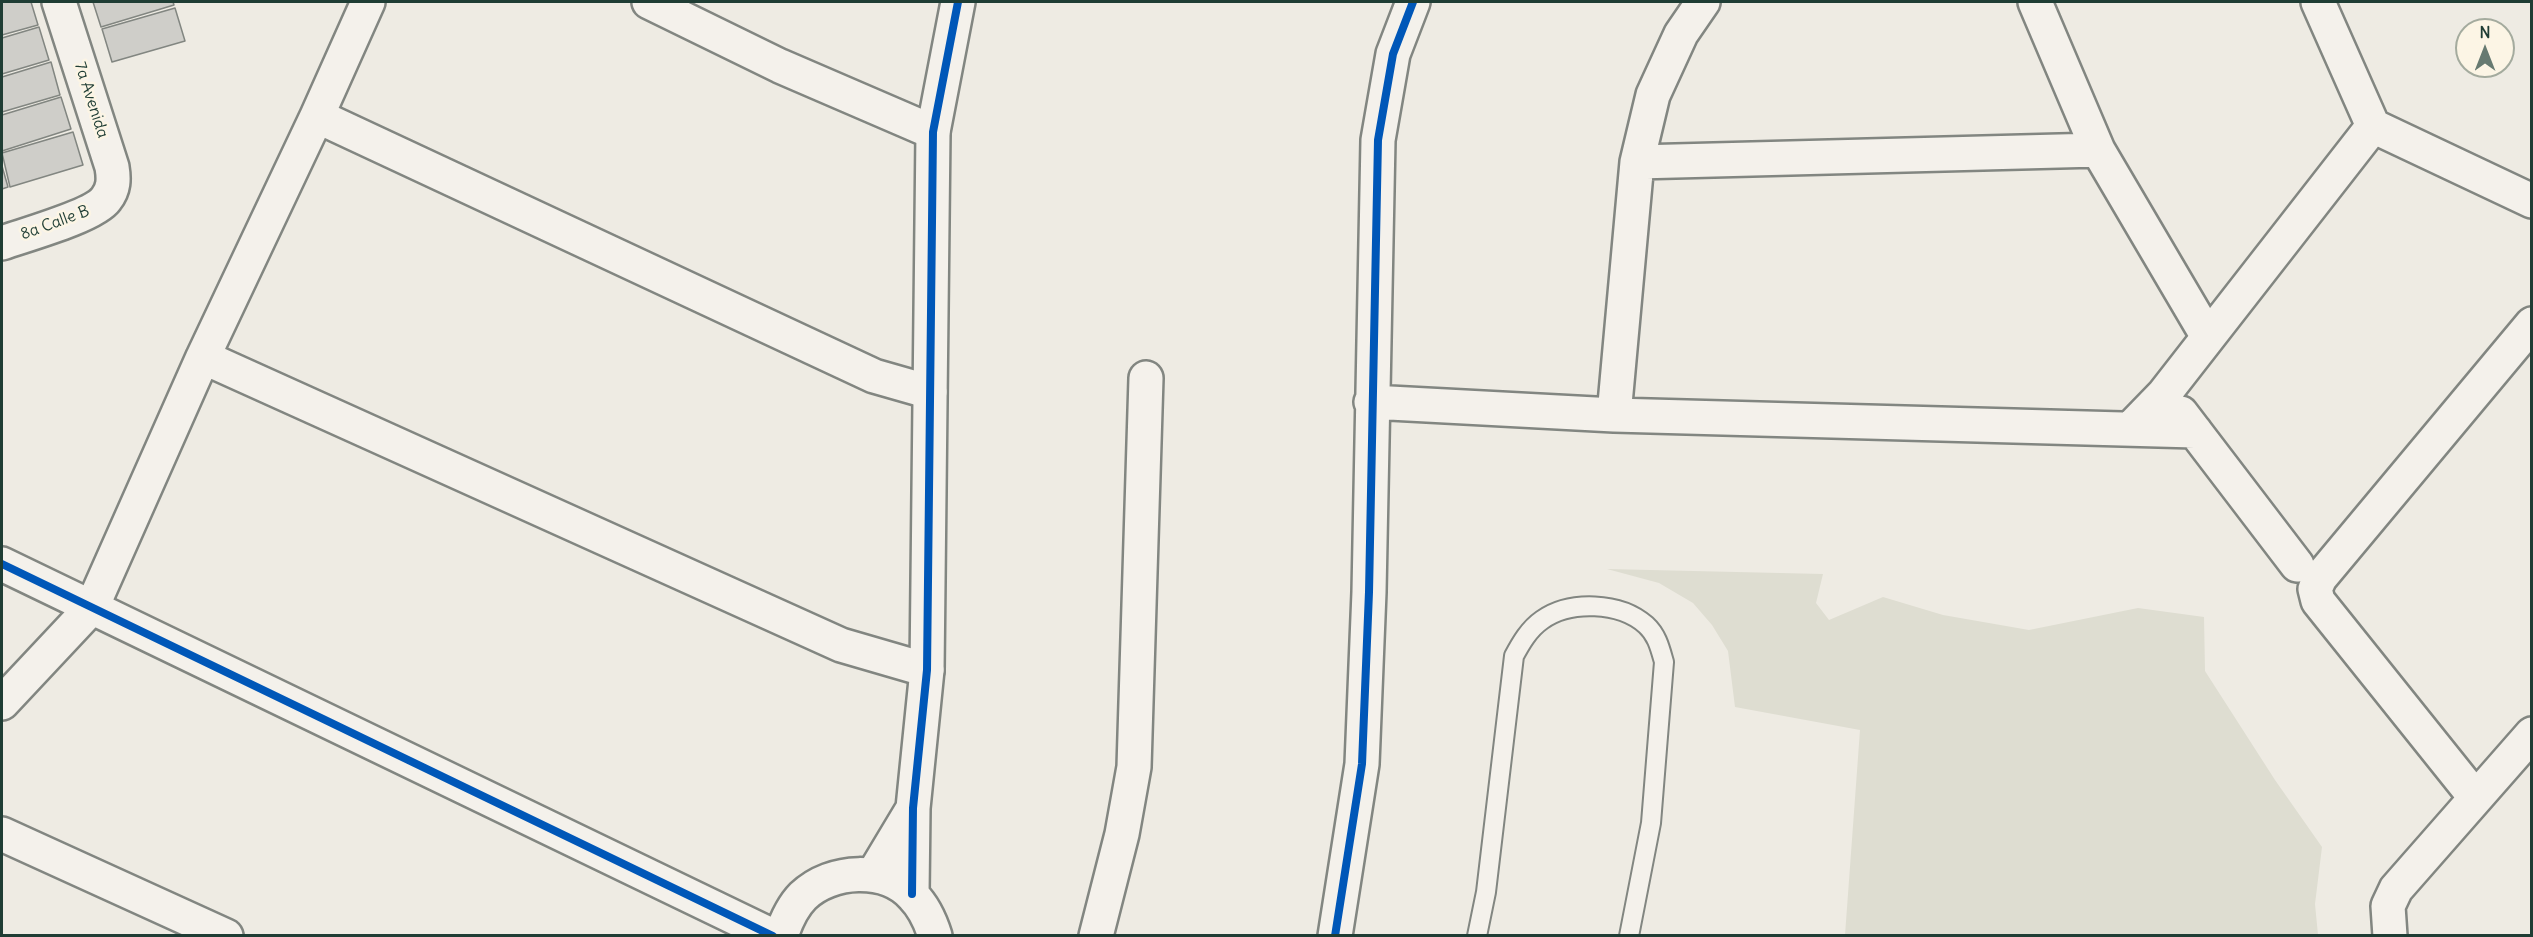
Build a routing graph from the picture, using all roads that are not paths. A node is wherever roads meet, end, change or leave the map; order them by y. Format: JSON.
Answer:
{"nodes":[{"id":1,"x":59,"y":2,"type":"edge"},
{"id":2,"x":368,"y":2,"type":"edge"},
{"id":3,"x":649,"y":2,"type":"edge"},
{"id":4,"x":958,"y":2,"type":"edge"},
{"id":5,"x":1413,"y":2,"type":"edge"},
{"id":6,"x":1703,"y":2,"type":"edge"},
{"id":7,"x":2036,"y":2,"type":"edge"},
{"id":8,"x":2318,"y":2,"type":"edge"},
{"id":9,"x":317,"y":116,"type":"junction"},
{"id":10,"x":2373,"y":126,"type":"junction"},
{"id":11,"x":933,"y":132,"type":"junction"},
{"id":12,"x":2098,"y":150,"type":"junction"},
{"id":13,"x":1637,"y":162,"type":"junction"},
{"id":14,"x":106,"y":199,"type":"joint"},
{"id":15,"x":2532,"y":201,"type":"edge"},
{"id":16,"x":2,"y":243,"type":"edge"},
{"id":17,"x":2532,"y":324,"type":"edge"},
{"id":18,"x":2208,"y":337,"type":"junction"},
{"id":19,"x":203,"y":357,"type":"junction"},
{"id":20,"x":1146,"y":378,"type":"dead end"},
{"id":21,"x":930,"y":392,"type":"junction"},
{"id":22,"x":2164,"y":393,"type":"junction"},
{"id":23,"x":1371,"y":402,"type":"junction"},
{"id":24,"x":1614,"y":415,"type":"junction"},
{"id":25,"x":2131,"y":428,"type":"junction"},
{"id":26,"x":2195,"y":431,"type":"junction"},
{"id":27,"x":2,"y":564,"type":"edge"},
{"id":28,"x":2297,"y":565,"type":"dead end"},
{"id":29,"x":92,"y":607,"type":"junction"},
{"id":30,"x":927,"y":670,"type":"junction"},
{"id":31,"x":2,"y":703,"type":"edge"},
{"id":32,"x":2532,"y":734,"type":"edge"},
{"id":33,"x":2475,"y":797,"type":"junction"},
{"id":34,"x":913,"y":808,"type":"junction"},
{"id":35,"x":2,"y":834,"type":"edge"},
{"id":36,"x":873,"y":875,"type":"junction"},
{"id":37,"x":912,"y":894,"type":"junction"},
{"id":38,"x":226,"y":936,"type":"edge"},
{"id":39,"x":773,"y":936,"type":"edge"},
{"id":40,"x":781,"y":936,"type":"edge"},
{"id":41,"x":935,"y":936,"type":"edge"},
{"id":42,"x":1096,"y":936,"type":"edge"},
{"id":43,"x":1335,"y":936,"type":"edge"},
{"id":44,"x":1477,"y":936,"type":"edge"},
{"id":45,"x":1629,"y":936,"type":"edge"},
{"id":46,"x":2390,"y":936,"type":"edge"}],
"edges":[{"from":1,"to":14,"type":"street","name":"7a Avenida"},
{"from":2,"to":9,"type":"street"},
{"from":3,"to":11,"type":"street"},
{"from":4,"to":11,"type":"street"},
{"from":5,"to":23,"type":"street"},
{"from":6,"to":13,"type":"street"},
{"from":7,"to":12,"type":"street"},
{"from":8,"to":10,"type":"street"},
{"from":9,"to":19,"type":"street"},
{"from":9,"to":21,"type":"street"},
{"from":10,"to":15,"type":"street"},
{"from":10,"to":18,"type":"street"},
{"from":11,"to":21,"type":"street"},
{"from":12,"to":13,"type":"street"},
{"from":12,"to":18,"type":"street"},
{"from":13,"to":24,"type":"street"},
{"from":14,"to":16,"type":"street","name":"8a Calle B"},
{"from":17,"to":33,"type":"street"},
{"from":18,"to":22,"type":"street"},
{"from":19,"to":29,"type":"street"},
{"from":19,"to":30,"type":"street"},
{"from":20,"to":42,"type":"street"},
{"from":21,"to":30,"type":"street"},
{"from":22,"to":25,"type":"street"},
{"from":22,"to":26,"type":"street"},
{"from":23,"to":24,"type":"street"},
{"from":23,"to":43,"type":"street"},
{"from":24,"to":25,"type":"street"},
{"from":25,"to":26,"type":"street"},
{"from":26,"to":28,"type":"street"},
{"from":27,"to":29,"type":"street"},
{"from":29,"to":31,"type":"street"},
{"from":29,"to":39,"type":"street"},
{"from":30,"to":34,"type":"street"},
{"from":32,"to":33,"type":"street"},
{"from":33,"to":46,"type":"street"},
{"from":34,"to":36,"type":"street"},
{"from":34,"to":37,"type":"street"},
{"from":35,"to":38,"type":"street"},
{"from":36,"to":37,"type":"street"},
{"from":36,"to":40,"type":"street"},
{"from":37,"to":41,"type":"street"},
{"from":44,"to":45,"type":"lane"}]}
